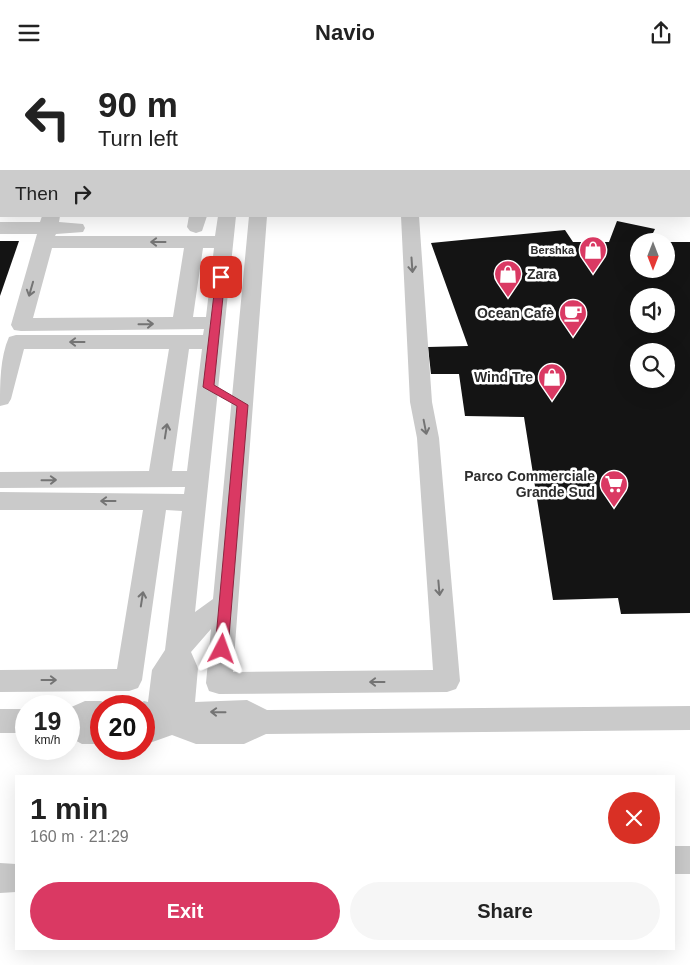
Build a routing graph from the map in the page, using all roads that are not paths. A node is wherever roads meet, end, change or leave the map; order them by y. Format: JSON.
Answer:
{"nodes":[{"id":1,"x":258,"y":217,"type":"edge"},
{"id":2,"x":410,"y":217,"type":"edge"},
{"id":3,"x":0,"y":228,"type":"edge"},
{"id":4,"x":48,"y":229,"type":"edge"},
{"id":5,"x":196,"y":229,"type":"edge"},
{"id":6,"x":226,"y":229,"type":"edge"},
{"id":7,"x":181,"y":333,"type":"junction"},
{"id":8,"x":214,"y":333,"type":"junction"},
{"id":9,"x":13,"y":336,"type":"edge"},
{"id":10,"x":208,"y":387,"type":"junction"},
{"id":11,"x":0,"y":399,"type":"edge"},
{"id":12,"x":243,"y":405,"type":"junction"},
{"id":13,"x":198,"y":479,"type":"junction"},
{"id":14,"x":0,"y":480,"type":"edge"},
{"id":15,"x":158,"y":490,"type":"junction"},
{"id":16,"x":0,"y":501,"type":"edge"},
{"id":17,"x":195,"y":503,"type":"junction"},
{"id":18,"x":225,"y":603,"type":"junction"},
{"id":19,"x":174,"y":657,"type":"junction"},
{"id":20,"x":130,"y":673,"type":"junction"},
{"id":21,"x":0,"y":681,"type":"edge"},
{"id":22,"x":155,"y":717,"type":"edge"},
{"id":23,"x":690,"y":718,"type":"edge"},
{"id":24,"x":0,"y":721,"type":"edge"},
{"id":25,"x":15,"y":721,"type":"edge"},
{"id":26,"x":171,"y":724,"type":"junction"},
{"id":27,"x":155,"y":729,"type":"edge"},
{"id":28,"x":690,"y":860,"type":"edge"},
{"id":29,"x":675,"y":861,"type":"edge"},
{"id":30,"x":0,"y":878,"type":"edge"},
{"id":31,"x":15,"y":878,"type":"edge"}],
"edges":[{"from":1,"to":12,"type":"street"},
{"from":2,"to":18,"type":"street","one_way":true},
{"from":3,"to":4,"type":"street"},
{"from":4,"to":5,"type":"street"},
{"from":4,"to":9,"type":"street","one_way":true},
{"from":5,"to":6,"type":"street"},
{"from":5,"to":7,"type":"street"},
{"from":6,"to":8,"type":"street"},
{"from":7,"to":8,"type":"street"},
{"from":7,"to":9,"type":"street"},
{"from":15,"to":7,"type":"street","one_way":true},
{"from":8,"to":10,"type":"street"},
{"from":9,"to":11,"type":"street"},
{"from":10,"to":12,"type":"street"},
{"from":10,"to":13,"type":"street"},
{"from":12,"to":18,"type":"street"},
{"from":13,"to":15,"type":"street"},
{"from":13,"to":17,"type":"street"},
{"from":14,"to":15,"type":"street","one_way":true},
{"from":15,"to":16,"type":"street","one_way":true},
{"from":15,"to":17,"type":"street"},
{"from":20,"to":15,"type":"street","one_way":true},
{"from":17,"to":19,"type":"street"},
{"from":18,"to":19,"type":"street"},
{"from":19,"to":20,"type":"street"},
{"from":19,"to":26,"type":"street"},
{"from":21,"to":20,"type":"street","one_way":true},
{"from":22,"to":26,"type":"street"},
{"from":23,"to":26,"type":"street"},
{"from":24,"to":25,"type":"street"},
{"from":26,"to":27,"type":"street"},
{"from":28,"to":29,"type":"street"},
{"from":30,"to":31,"type":"street"}]}
